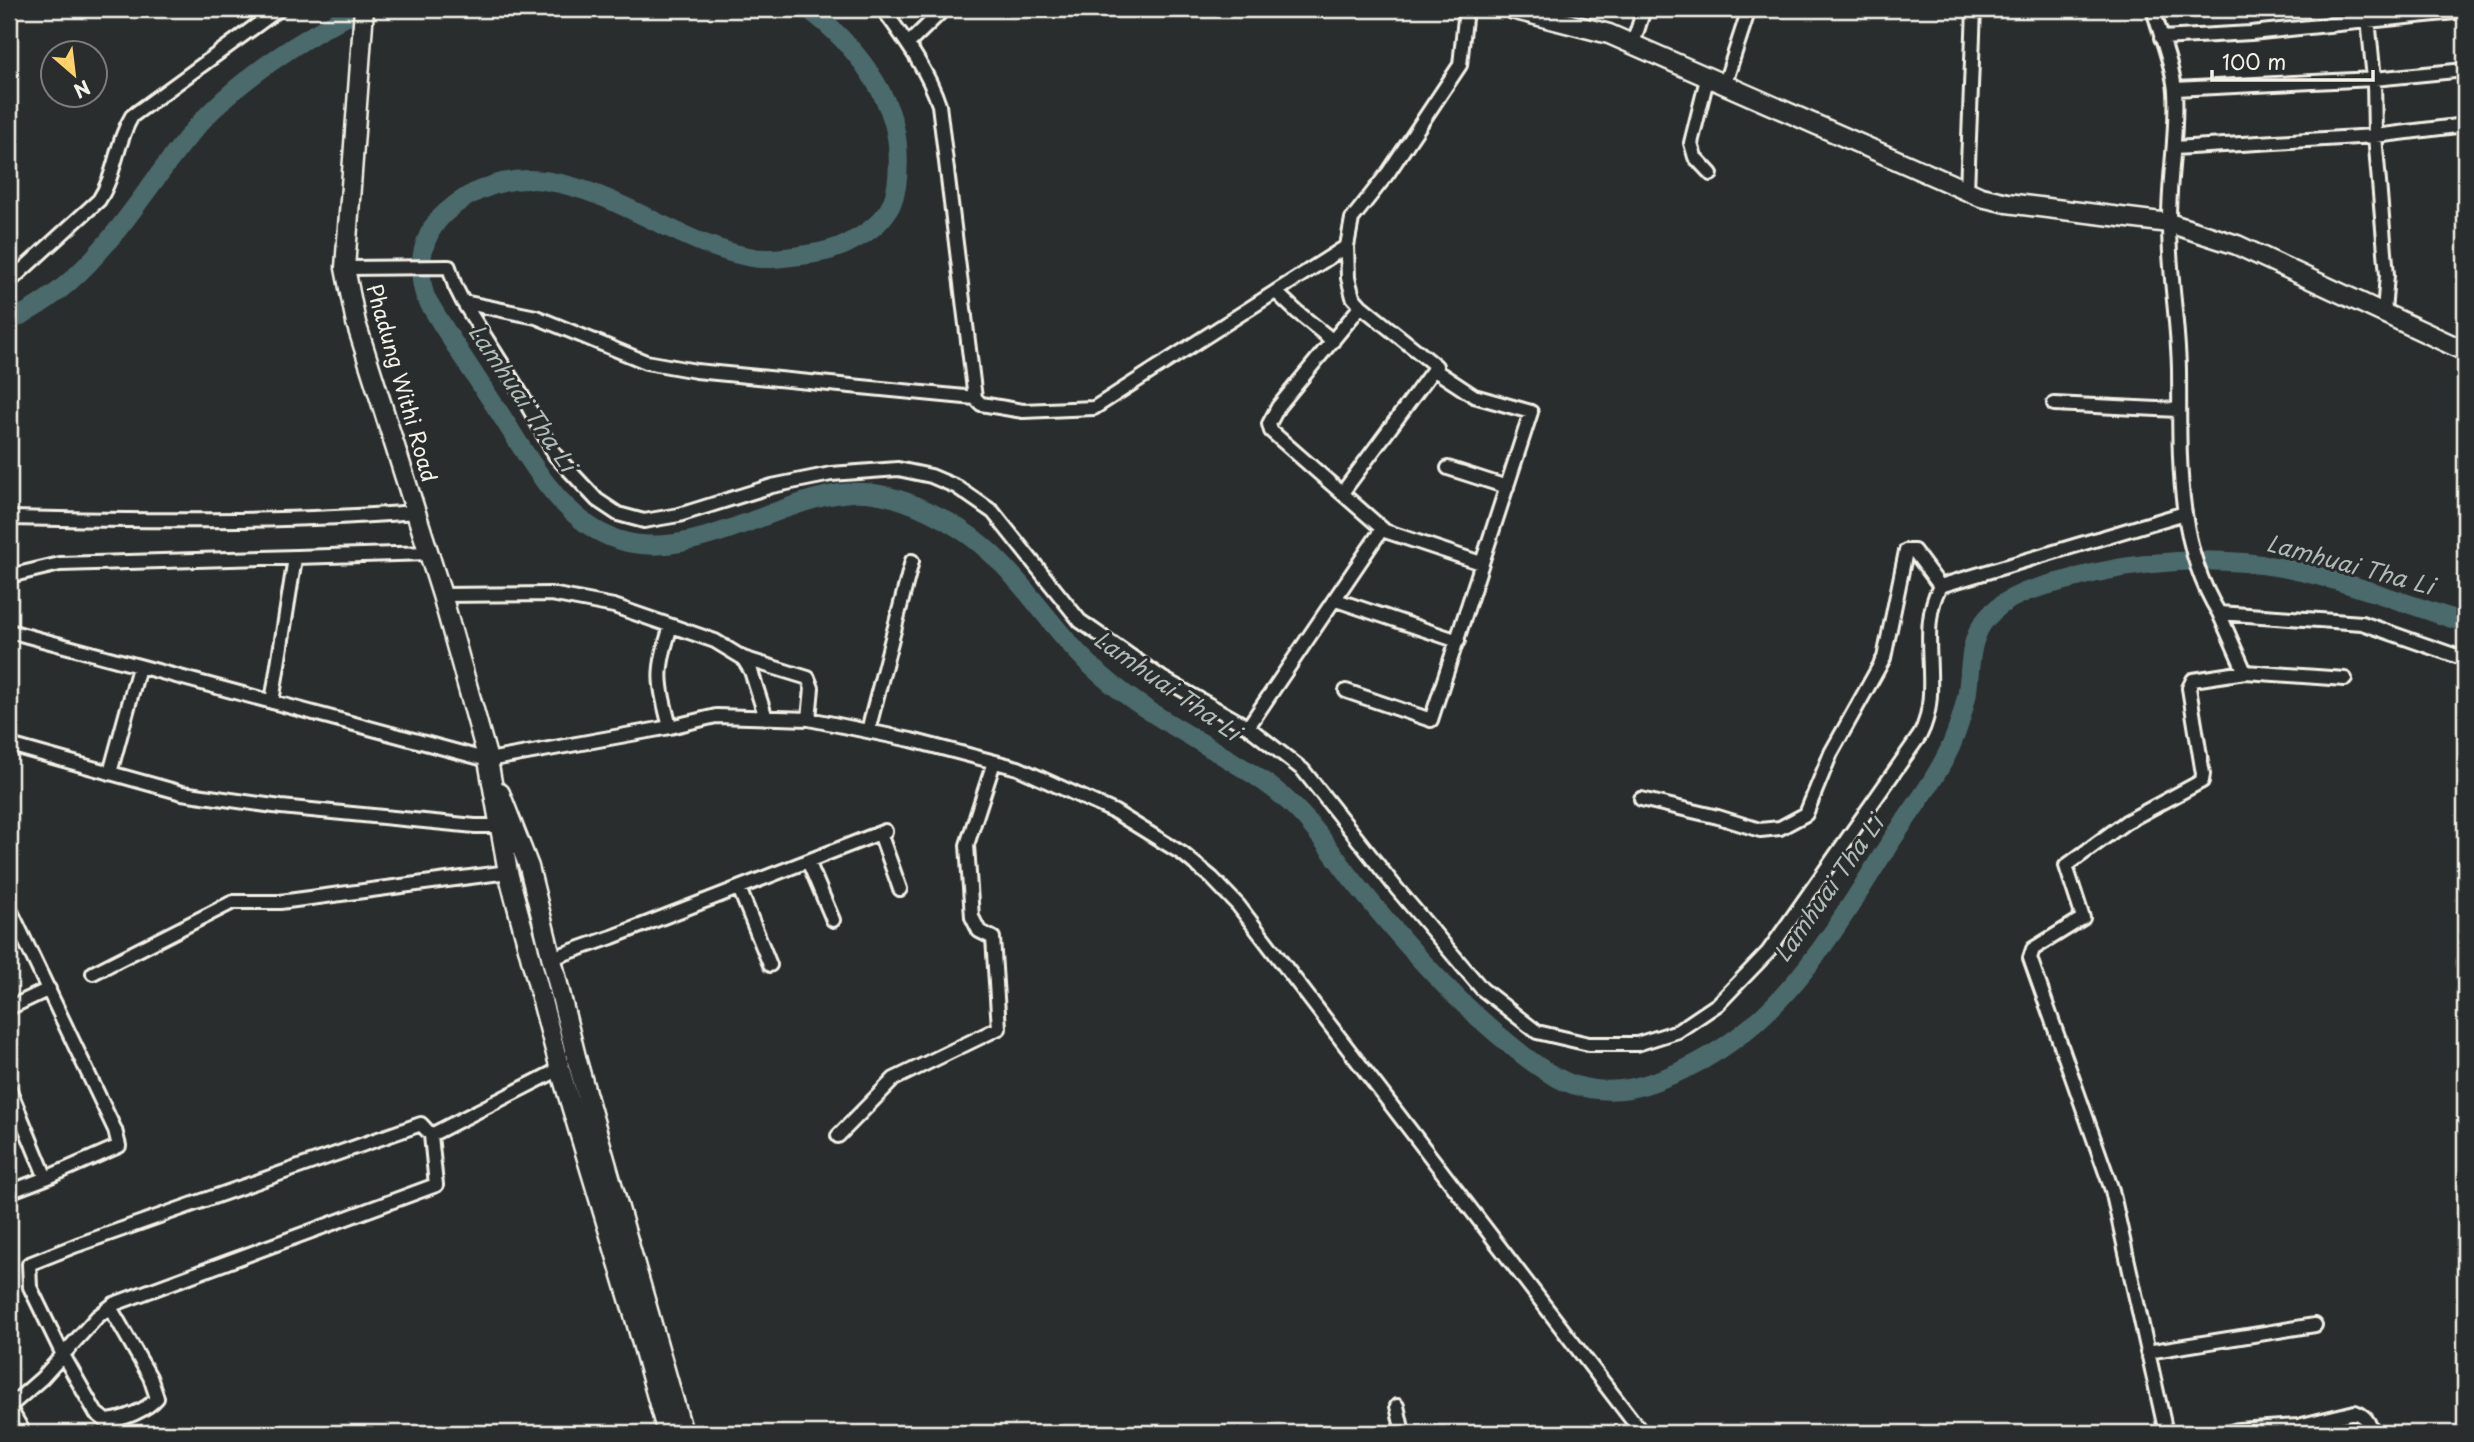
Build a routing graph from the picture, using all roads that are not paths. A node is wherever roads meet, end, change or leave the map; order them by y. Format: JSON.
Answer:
{"nodes":[{"id":1,"x":279,"y":9,"type":"edge"},
{"id":2,"x":364,"y":9,"type":"edge"},
{"id":3,"x":883,"y":9,"type":"edge"},
{"id":4,"x":944,"y":9,"type":"edge"},
{"id":5,"x":1466,"y":9,"type":"edge"},
{"id":6,"x":1512,"y":9,"type":"edge"},
{"id":7,"x":1644,"y":9,"type":"edge"},
{"id":8,"x":1749,"y":9,"type":"edge"},
{"id":9,"x":1973,"y":9,"type":"edge"},
{"id":10,"x":2153,"y":9,"type":"edge"},
{"id":11,"x":2465,"y":11,"type":"edge"},
{"id":12,"x":2368,"y":15,"type":"edge"},
{"id":13,"x":2161,"y":38,"type":"junction"},
{"id":14,"x":908,"y":44,"type":"junction"},
{"id":15,"x":1633,"y":44,"type":"junction"},
{"id":16,"x":2465,"y":70,"type":"edge"},
{"id":17,"x":1708,"y":75,"type":"junction"},
{"id":18,"x":2374,"y":79,"type":"junction"},
{"id":19,"x":1725,"y":83,"type":"junction"},
{"id":20,"x":2175,"y":89,"type":"junction"},
{"id":21,"x":2465,"y":125,"type":"edge"},
{"id":22,"x":2375,"y":136,"type":"junction"},
{"id":23,"x":2174,"y":148,"type":"junction"},
{"id":24,"x":1711,"y":174,"type":"dead end"},
{"id":25,"x":1966,"y":190,"type":"junction"},
{"id":26,"x":2169,"y":223,"type":"junction"},
{"id":27,"x":1347,"y":246,"type":"junction"},
{"id":28,"x":353,"y":269,"type":"junction"},
{"id":29,"x":9,"y":282,"type":"edge"},
{"id":30,"x":1277,"y":293,"type":"junction"},
{"id":31,"x":463,"y":302,"type":"junction"},
{"id":32,"x":1361,"y":306,"type":"junction"},
{"id":33,"x":2384,"y":312,"type":"junction"},
{"id":34,"x":1333,"y":341,"type":"junction"},
{"id":35,"x":2465,"y":351,"type":"edge"},
{"id":36,"x":1433,"y":369,"type":"junction"},
{"id":37,"x":975,"y":398,"type":"junction"},
{"id":38,"x":2054,"y":404,"type":"dead end"},
{"id":39,"x":2178,"y":410,"type":"junction"},
{"id":40,"x":1448,"y":468,"type":"dead end"},
{"id":41,"x":1507,"y":487,"type":"junction"},
{"id":42,"x":1342,"y":493,"type":"junction"},
{"id":43,"x":415,"y":512,"type":"junction"},
{"id":44,"x":2185,"y":517,"type":"junction"},
{"id":45,"x":9,"y":518,"type":"edge"},
{"id":46,"x":1382,"y":529,"type":"junction"},
{"id":47,"x":429,"y":553,"type":"junction"},
{"id":48,"x":295,"y":558,"type":"junction"},
{"id":49,"x":912,"y":561,"type":"dead end"},
{"id":50,"x":1481,"y":563,"type":"junction"},
{"id":51,"x":9,"y":576,"type":"edge"},
{"id":52,"x":1940,"y":586,"type":"junction"},
{"id":53,"x":442,"y":595,"type":"junction"},
{"id":54,"x":1336,"y":600,"type":"junction"},
{"id":55,"x":2219,"y":612,"type":"junction"},
{"id":56,"x":671,"y":626,"type":"junction"},
{"id":57,"x":9,"y":631,"type":"edge"},
{"id":58,"x":1458,"y":641,"type":"junction"},
{"id":59,"x":743,"y":658,"type":"junction"},
{"id":60,"x":2465,"y":659,"type":"edge"},
{"id":61,"x":139,"y":667,"type":"junction"},
{"id":62,"x":2245,"y":672,"type":"junction"},
{"id":63,"x":2345,"y":679,"type":"dead end"},
{"id":64,"x":1346,"y":691,"type":"dead end"},
{"id":65,"x":272,"y":702,"type":"junction"},
{"id":66,"x":766,"y":718,"type":"junction"},
{"id":67,"x":809,"y":719,"type":"junction"},
{"id":68,"x":670,"y":727,"type":"junction"},
{"id":69,"x":1248,"y":727,"type":"junction"},
{"id":70,"x":868,"y":731,"type":"junction"},
{"id":71,"x":10,"y":745,"type":"edge"},
{"id":72,"x":488,"y":760,"type":"junction"},
{"id":73,"x":994,"y":762,"type":"junction"},
{"id":74,"x":110,"y":773,"type":"junction"},
{"id":75,"x":1641,"y":799,"type":"dead end"},
{"id":76,"x":499,"y":826,"type":"junction"},
{"id":77,"x":808,"y":861,"type":"junction"},
{"id":78,"x":508,"y":872,"type":"junction"},
{"id":79,"x":738,"y":888,"type":"junction"},
{"id":80,"x":900,"y":889,"type":"dead end"},
{"id":81,"x":9,"y":906,"type":"edge"},
{"id":82,"x":833,"y":920,"type":"dead end"},
{"id":83,"x":552,"y":958,"type":"junction"},
{"id":84,"x":770,"y":965,"type":"dead end"},
{"id":85,"x":93,"y":973,"type":"dead end"},
{"id":86,"x":49,"y":989,"type":"junction"},
{"id":87,"x":9,"y":1008,"type":"edge"},
{"id":88,"x":560,"y":1069,"type":"junction"},
{"id":89,"x":9,"y":1088,"type":"edge"},
{"id":90,"x":431,"y":1135,"type":"junction"},
{"id":91,"x":838,"y":1136,"type":"dead end"},
{"id":92,"x":46,"y":1178,"type":"junction"},
{"id":93,"x":9,"y":1192,"type":"edge"},
{"id":94,"x":110,"y":1307,"type":"junction"},
{"id":95,"x":2315,"y":1325,"type":"dead end"},
{"id":96,"x":2147,"y":1352,"type":"junction"},
{"id":97,"x":63,"y":1355,"type":"junction"},
{"id":98,"x":1397,"y":1406,"type":"dead end"},
{"id":99,"x":9,"y":1407,"type":"edge"},
{"id":100,"x":1402,"y":1428,"type":"edge"},
{"id":101,"x":24,"y":1433,"type":"edge"},
{"id":102,"x":667,"y":1433,"type":"edge"},
{"id":103,"x":683,"y":1433,"type":"edge"},
{"id":104,"x":1389,"y":1433,"type":"edge"},
{"id":105,"x":1642,"y":1433,"type":"edge"},
{"id":106,"x":2165,"y":1433,"type":"edge"},
{"id":107,"x":2227,"y":1433,"type":"edge"},
{"id":108,"x":2372,"y":1433,"type":"edge"}],
"edges":[{"from":1,"to":29,"type":"street"},
{"from":2,"to":28,"type":"main road","name":"Phadung Withi Road"},
{"from":3,"to":14,"type":"street"},
{"from":4,"to":14,"type":"street"},
{"from":5,"to":27,"type":"street"},
{"from":6,"to":15,"type":"main road"},
{"from":7,"to":15,"type":"street"},
{"from":8,"to":19,"type":"street"},
{"from":9,"to":25,"type":"street"},
{"from":10,"to":13,"type":"street"},
{"from":11,"to":12,"type":"street"},
{"from":12,"to":13,"type":"street"},
{"from":12,"to":18,"type":"street"},
{"from":13,"to":20,"type":"street"},
{"from":14,"to":37,"type":"street"},
{"from":15,"to":17,"type":"main road"},
{"from":16,"to":18,"type":"street"},
{"from":17,"to":19,"type":"main road"},
{"from":17,"to":24,"type":"street"},
{"from":18,"to":20,"type":"street"},
{"from":18,"to":22,"type":"street"},
{"from":19,"to":25,"type":"main road"},
{"from":20,"to":23,"type":"street"},
{"from":21,"to":22,"type":"street"},
{"from":22,"to":23,"type":"street"},
{"from":22,"to":33,"type":"street"},
{"from":23,"to":26,"type":"street"},
{"from":25,"to":26,"type":"main road"},
{"from":26,"to":33,"type":"main road"},
{"from":26,"to":39,"type":"street"},
{"from":27,"to":30,"type":"street"},
{"from":27,"to":32,"type":"street"},
{"from":28,"to":31,"type":"street"},
{"from":28,"to":43,"type":"main road","name":"Phadung Withi Road"},
{"from":30,"to":34,"type":"street"},
{"from":30,"to":37,"type":"street"},
{"from":31,"to":37,"type":"street"},
{"from":31,"to":69,"type":"street"},
{"from":32,"to":34,"type":"street"},
{"from":32,"to":36,"type":"street"},
{"from":33,"to":35,"type":"main road"},
{"from":34,"to":42,"type":"street"},
{"from":36,"to":41,"type":"street"},
{"from":36,"to":42,"type":"street"},
{"from":38,"to":39,"type":"street"},
{"from":39,"to":44,"type":"street"},
{"from":40,"to":41,"type":"street"},
{"from":41,"to":50,"type":"street"},
{"from":42,"to":46,"type":"street"},
{"from":43,"to":45,"type":"street"},
{"from":43,"to":47,"type":"main road","name":"Phadung Withi Road"},
{"from":44,"to":52,"type":"street"},
{"from":44,"to":55,"type":"street"},
{"from":46,"to":50,"type":"street"},
{"from":46,"to":54,"type":"street"},
{"from":47,"to":48,"type":"street"},
{"from":47,"to":53,"type":"main road","name":"Phadung Withi Road"},
{"from":48,"to":51,"type":"street"},
{"from":48,"to":65,"type":"street"},
{"from":49,"to":70,"type":"street"},
{"from":50,"to":58,"type":"street"},
{"from":52,"to":69,"type":"street"},
{"from":52,"to":75,"type":"street"},
{"from":53,"to":56,"type":"street"},
{"from":53,"to":72,"type":"main road","name":"Phadung Withi Road"},
{"from":54,"to":58,"type":"street"},
{"from":54,"to":69,"type":"street"},
{"from":55,"to":60,"type":"street"},
{"from":55,"to":62,"type":"street"},
{"from":56,"to":59,"type":"street"},
{"from":56,"to":68,"type":"street"},
{"from":57,"to":61,"type":"street"},
{"from":58,"to":64,"type":"street"},
{"from":59,"to":66,"type":"street"},
{"from":59,"to":67,"type":"street"},
{"from":61,"to":65,"type":"street"},
{"from":61,"to":74,"type":"street"},
{"from":62,"to":63,"type":"street"},
{"from":62,"to":96,"type":"street"},
{"from":65,"to":72,"type":"street"},
{"from":66,"to":67,"type":"street"},
{"from":66,"to":68,"type":"street"},
{"from":67,"to":70,"type":"street"},
{"from":68,"to":72,"type":"street"},
{"from":70,"to":73,"type":"street"},
{"from":71,"to":74,"type":"street"},
{"from":72,"to":76,"type":"main road"},
{"from":72,"to":83,"type":"main road"},
{"from":73,"to":91,"type":"street"},
{"from":73,"to":105,"type":"street"},
{"from":74,"to":76,"type":"street"},
{"from":76,"to":78,"type":"main road"},
{"from":77,"to":79,"type":"street"},
{"from":77,"to":80,"type":"street"},
{"from":77,"to":82,"type":"street"},
{"from":78,"to":85,"type":"street"},
{"from":78,"to":88,"type":"main road"},
{"from":79,"to":83,"type":"street"},
{"from":79,"to":84,"type":"street"},
{"from":81,"to":86,"type":"street"},
{"from":83,"to":103,"type":"main road"},
{"from":86,"to":87,"type":"street"},
{"from":86,"to":92,"type":"street"},
{"from":88,"to":90,"type":"street"},
{"from":88,"to":102,"type":"main road"},
{"from":89,"to":92,"type":"street"},
{"from":90,"to":94,"type":"street"},
{"from":90,"to":97,"type":"street"},
{"from":92,"to":93,"type":"street"},
{"from":94,"to":97,"type":"street"},
{"from":94,"to":97,"type":"street"},
{"from":95,"to":96,"type":"street"},
{"from":96,"to":106,"type":"street"},
{"from":97,"to":99,"type":"street"},
{"from":98,"to":100,"type":"street"},
{"from":99,"to":101,"type":"street"},
{"from":100,"to":104,"type":"street"},
{"from":107,"to":108,"type":"street"}]}
